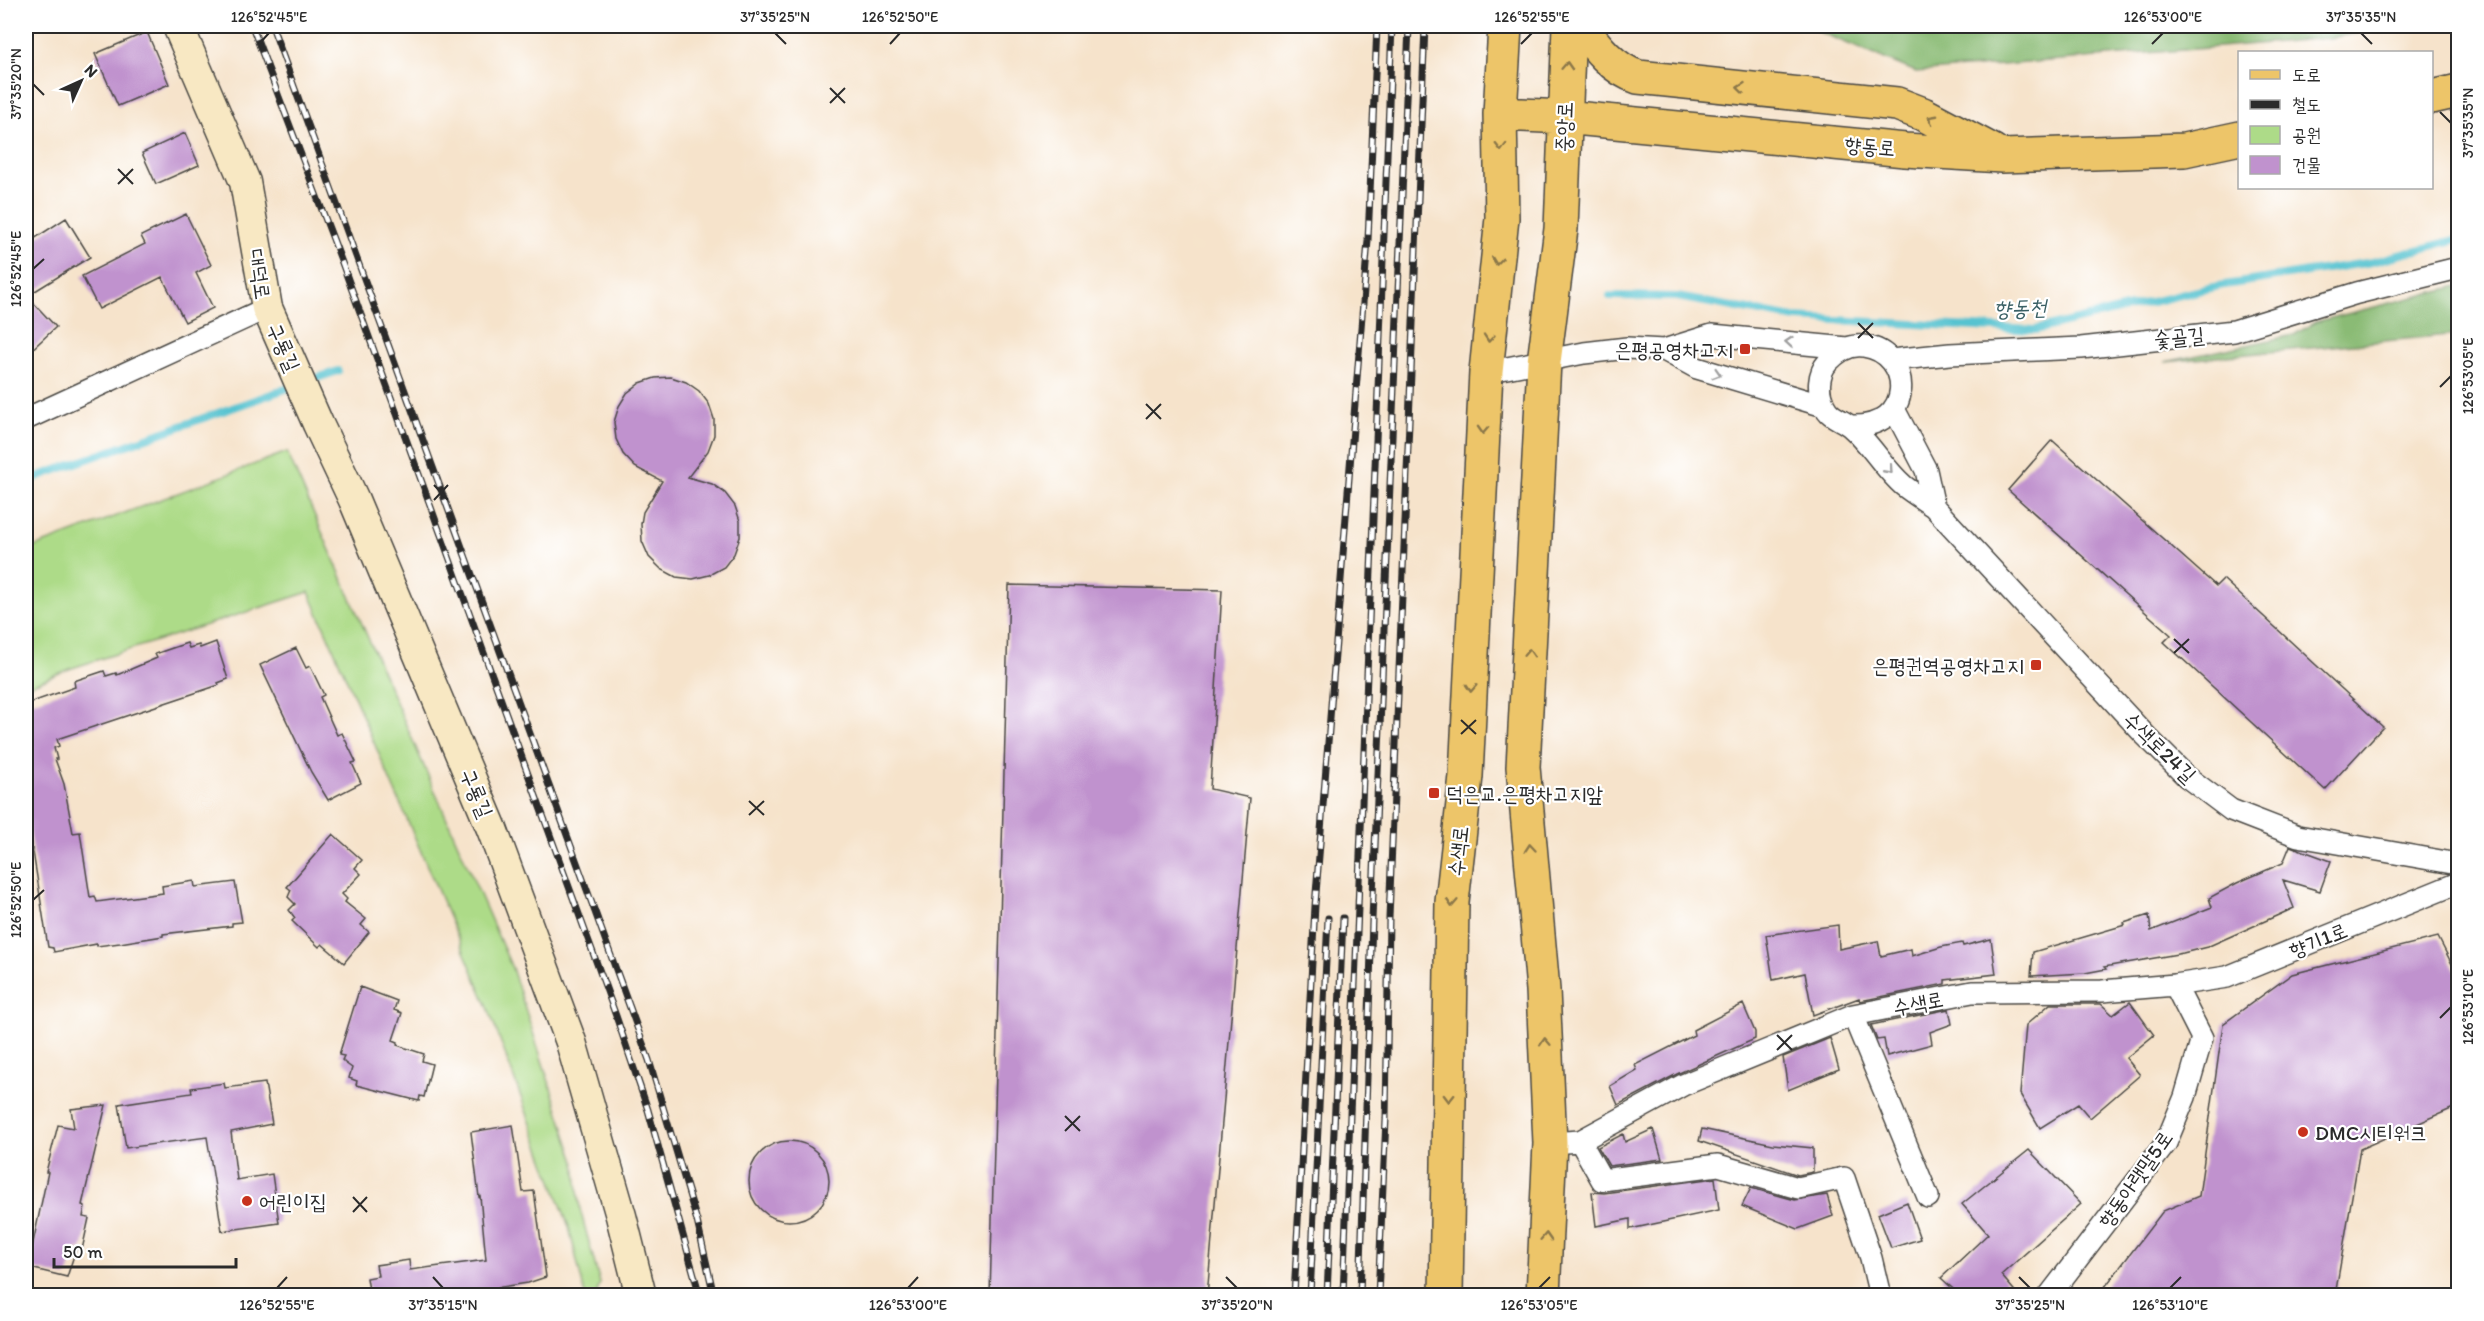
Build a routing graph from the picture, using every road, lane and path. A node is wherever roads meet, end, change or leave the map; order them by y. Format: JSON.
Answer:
{"nodes":[{"id":1,"x":178,"y":26,"type":"edge"},
{"id":2,"x":1505,"y":26,"type":"edge"},
{"id":3,"x":1569,"y":26,"type":"edge"},
{"id":4,"x":1581,"y":26,"type":"edge"},
{"id":5,"x":2458,"y":91,"type":"edge"},
{"id":6,"x":2433,"y":97,"type":"edge"},
{"id":7,"x":1500,"y":114,"type":"junction"},
{"id":8,"x":1564,"y":117,"type":"junction"},
{"id":9,"x":2238,"y":138,"type":"edge"},
{"id":10,"x":2002,"y":156,"type":"junction"},
{"id":11,"x":2458,"y":268,"type":"edge"},
{"id":12,"x":270,"y":316,"type":"junction"},
{"id":13,"x":1847,"y":348,"type":"junction"},
{"id":14,"x":1664,"y":350,"type":"junction"},
{"id":15,"x":1891,"y":360,"type":"junction"},
{"id":16,"x":1544,"y":362,"type":"junction"},
{"id":17,"x":1486,"y":372,"type":"junction"},
{"id":18,"x":1824,"y":406,"type":"junction"},
{"id":19,"x":1894,"y":409,"type":"junction"},
{"id":20,"x":26,"y":419,"type":"edge"},
{"id":21,"x":1850,"y":426,"type":"junction"},
{"id":22,"x":1934,"y":507,"type":"junction"},
{"id":23,"x":2458,"y":864,"type":"edge"},
{"id":24,"x":2458,"y":883,"type":"edge"},
{"id":25,"x":2175,"y":985,"type":"junction"},
{"id":26,"x":1853,"y":1016,"type":"junction"},
{"id":27,"x":1565,"y":1142,"type":"junction"},
{"id":28,"x":1928,"y":1197,"type":"dead end"},
{"id":29,"x":641,"y":1296,"type":"edge"},
{"id":30,"x":1446,"y":1296,"type":"edge"},
{"id":31,"x":1543,"y":1296,"type":"edge"},
{"id":32,"x":1880,"y":1296,"type":"edge"},
{"id":33,"x":2049,"y":1296,"type":"edge"}],
"edges":[{"from":1,"to":12,"type":"main road","name":"대덕로"},
{"from":2,"to":7,"type":"main road"},
{"from":8,"to":3,"type":"main road","name":"중앙로","one_way":true},
{"from":10,"to":4,"type":"main road","one_way":true},
{"from":5,"to":6,"type":"main road"},
{"from":7,"to":8,"type":"main road","name":"향동로"},
{"from":7,"to":17,"type":"main road","one_way":true},
{"from":8,"to":10,"type":"main road","name":"향동로"},
{"from":8,"to":16,"type":"main road","name":"중앙로"},
{"from":9,"to":10,"type":"main road","name":"향동로"},
{"from":11,"to":15,"type":"street","name":"숯골길"},
{"from":12,"to":20,"type":"street","name":"대덕로"},
{"from":12,"to":29,"type":"main road","name":"구룡길"},
{"from":13,"to":14,"type":"street","name":"수색로24길","one_way":true},
{"from":13,"to":15,"type":"street","name":"수색로24길"},
{"from":13,"to":18,"type":"street"},
{"from":14,"to":16,"type":"street","name":"수색로24길"},
{"from":14,"to":18,"type":"street","name":"수색로24길","one_way":true},
{"from":15,"to":19,"type":"street"},
{"from":16,"to":17,"type":"street","name":"수색로24길"},
{"from":27,"to":16,"type":"main road","one_way":true},
{"from":17,"to":30,"type":"main road","name":"수색로","one_way":true},
{"from":18,"to":21,"type":"street","name":"수색로24길"},
{"from":19,"to":21,"type":"street"},
{"from":19,"to":22,"type":"street"},
{"from":21,"to":22,"type":"street","name":"수색로24길","one_way":true},
{"from":22,"to":23,"type":"street","name":"수색로24길"},
{"from":24,"to":25,"type":"street","name":"향기1로"},
{"from":25,"to":26,"type":"street","name":"수색로"},
{"from":25,"to":33,"type":"street","name":"향동아랫말5로"},
{"from":26,"to":27,"type":"street","name":"수색로"},
{"from":26,"to":28,"type":"street"},
{"from":31,"to":27,"type":"main road","one_way":true},
{"from":27,"to":32,"type":"street"}]}
